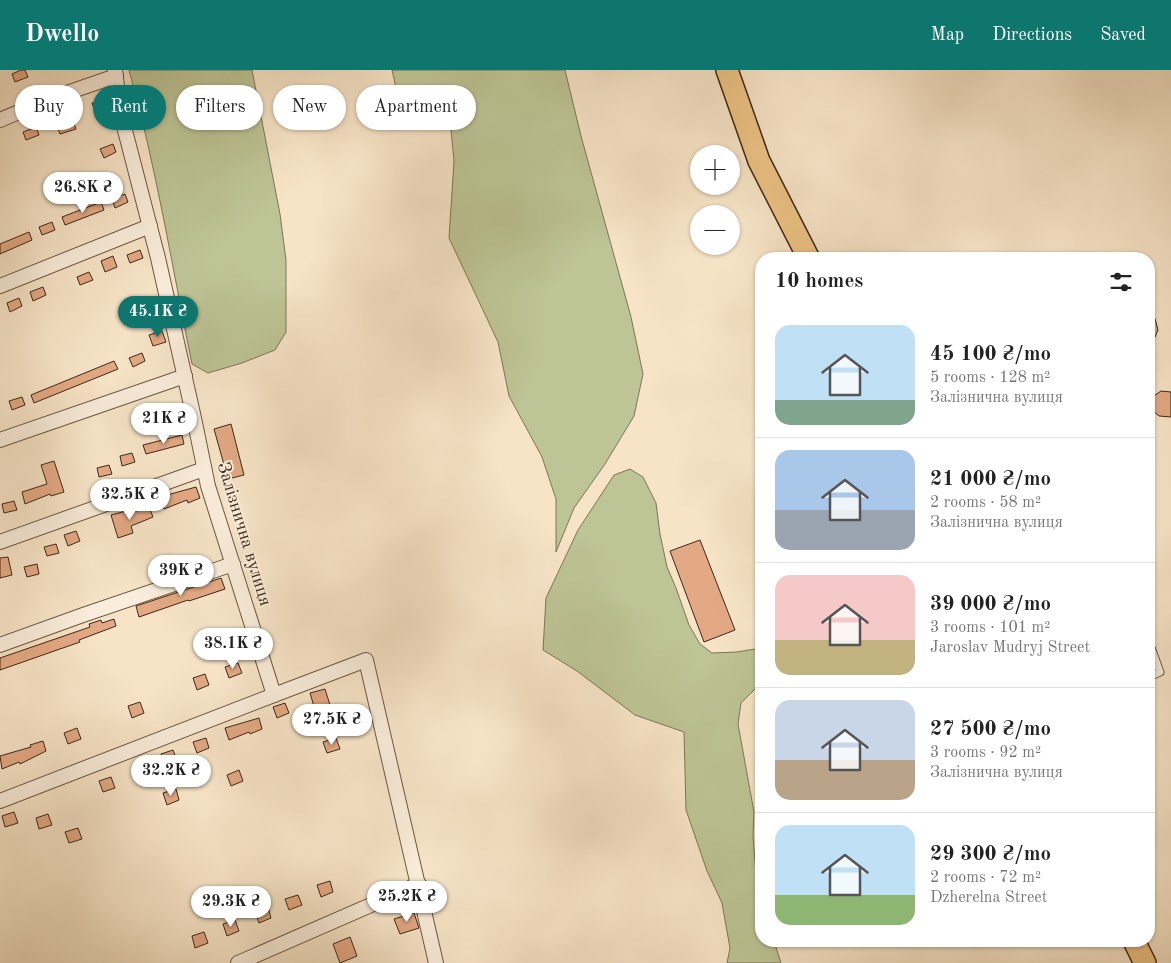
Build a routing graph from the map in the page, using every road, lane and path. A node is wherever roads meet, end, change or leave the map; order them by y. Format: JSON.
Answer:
{"nodes":[{"id":1,"x":727,"y":70,"type":"edge"},
{"id":2,"x":115,"y":73,"type":"edge"},
{"id":3,"x":0,"y":120,"type":"edge"},
{"id":4,"x":150,"y":226,"type":"junction"},
{"id":5,"x":805,"y":252,"type":"edge"},
{"id":6,"x":0,"y":286,"type":"edge"},
{"id":7,"x":185,"y":376,"type":"junction"},
{"id":8,"x":0,"y":440,"type":"edge"},
{"id":9,"x":204,"y":469,"type":"junction"},
{"id":10,"x":0,"y":542,"type":"edge"},
{"id":11,"x":233,"y":564,"type":"junction"},
{"id":12,"x":0,"y":645,"type":"edge"},
{"id":13,"x":1155,"y":658,"type":"edge"},
{"id":14,"x":1155,"y":674,"type":"edge"},
{"id":15,"x":274,"y":695,"type":"junction"},
{"id":16,"x":0,"y":801,"type":"edge"},
{"id":17,"x":419,"y":884,"type":"junction"},
{"id":18,"x":1137,"y":947,"type":"edge"},
{"id":19,"x":238,"y":963,"type":"edge"},
{"id":20,"x":436,"y":963,"type":"edge"},
{"id":21,"x":1145,"y":963,"type":"edge"}],
"edges":[{"from":1,"to":5,"type":"main road"},
{"from":2,"to":3,"type":"street"},
{"from":2,"to":4,"type":"street","name":"Залізнична вулиця"},
{"from":4,"to":6,"type":"street"},
{"from":4,"to":7,"type":"street","name":"Залізнична вулиця"},
{"from":7,"to":8,"type":"street"},
{"from":7,"to":9,"type":"street","name":"Залізнична вулиця"},
{"from":9,"to":10,"type":"street"},
{"from":9,"to":11,"type":"street","name":"Залізнична вулиця"},
{"from":11,"to":12,"type":"street"},
{"from":11,"to":15,"type":"street","name":"Залізнична вулиця"},
{"from":13,"to":14,"type":"lane"},
{"from":15,"to":16,"type":"street"},
{"from":15,"to":17,"type":"street"},
{"from":17,"to":19,"type":"street"},
{"from":17,"to":20,"type":"street"},
{"from":18,"to":21,"type":"main road"}]}
